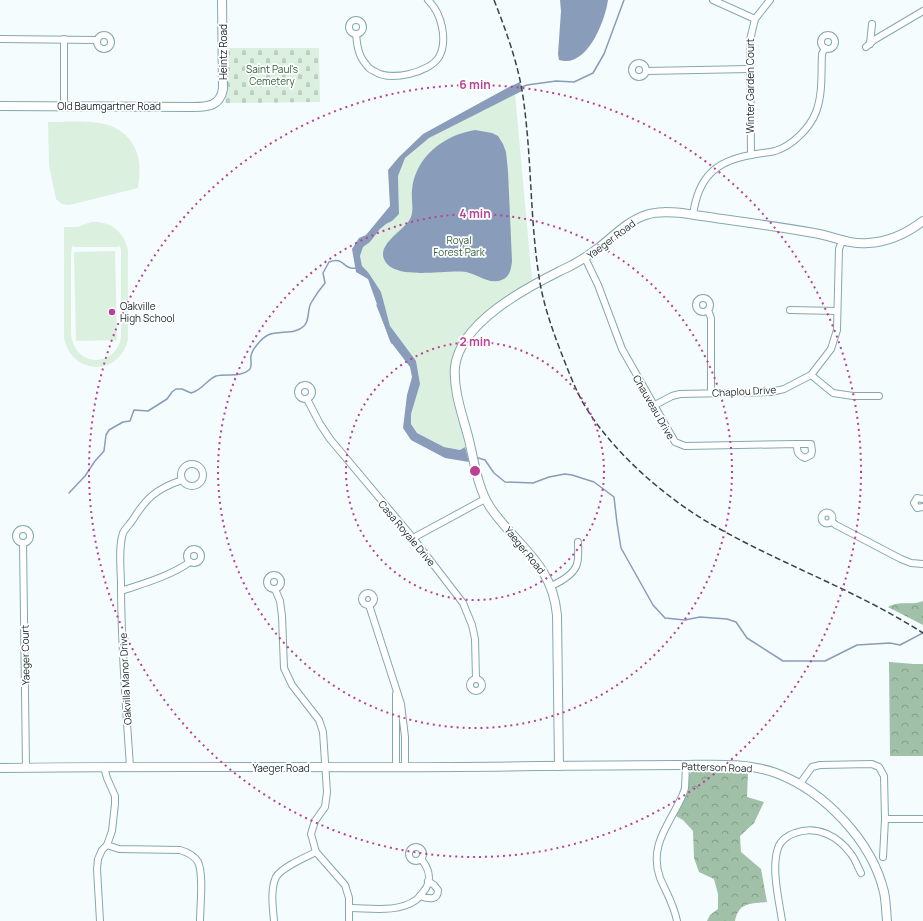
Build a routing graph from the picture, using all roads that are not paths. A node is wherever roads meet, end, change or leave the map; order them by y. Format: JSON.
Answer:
{"nodes":[{"id":1,"x":222,"y":0,"type":"edge"},
{"id":2,"x":428,"y":0,"type":"edge"},
{"id":3,"x":713,"y":0,"type":"edge"},
{"id":4,"x":770,"y":0,"type":"edge"},
{"id":5,"x":923,"y":11,"type":"edge"},
{"id":6,"x":755,"y":19,"type":"junction"},
{"id":7,"x":872,"y":24,"type":"dead end"},
{"id":8,"x":356,"y":34,"type":"dead end"},
{"id":9,"x":0,"y":39,"type":"edge"},
{"id":10,"x":64,"y":39,"type":"junction"},
{"id":11,"x":96,"y":40,"type":"dead end"},
{"id":12,"x":825,"y":48,"type":"dead end"},
{"id":13,"x":749,"y":69,"type":"junction"},
{"id":14,"x":646,"y":71,"type":"dead end"},
{"id":15,"x":217,"y":102,"type":"joint"},
{"id":16,"x":0,"y":106,"type":"edge"},
{"id":17,"x":64,"y":106,"type":"junction"},
{"id":18,"x":751,"y":155,"type":"junction"},
{"id":19,"x":693,"y":215,"type":"junction"},
{"id":20,"x":922,"y":224,"type":"edge"},
{"id":21,"x":842,"y":241,"type":"junction"},
{"id":22,"x":585,"y":258,"type":"junction"},
{"id":23,"x":708,"y":310,"type":"dead end"},
{"id":24,"x":790,"y":310,"type":"dead end"},
{"id":25,"x":837,"y":311,"type":"junction"},
{"id":26,"x":811,"y":375,"type":"junction"},
{"id":27,"x":711,"y":393,"type":"junction"},
{"id":28,"x":879,"y":396,"type":"dead end"},
{"id":29,"x":307,"y":399,"type":"dead end"},
{"id":30,"x":653,"y":406,"type":"junction"},
{"id":31,"x":797,"y":444,"type":"dead end"},
{"id":32,"x":182,"y":480,"type":"dead end"},
{"id":33,"x":923,"y":499,"type":"edge"},
{"id":34,"x":486,"y":500,"type":"junction"},
{"id":35,"x":923,"y":507,"type":"edge"},
{"id":36,"x":832,"y":522,"type":"dead end"},
{"id":37,"x":413,"y":538,"type":"junction"},
{"id":38,"x":578,"y":542,"type":"dead end"},
{"id":39,"x":23,"y":543,"type":"dead end"},
{"id":40,"x":190,"y":562,"type":"dead end"},
{"id":41,"x":923,"y":564,"type":"edge"},
{"id":42,"x":551,"y":586,"type":"junction"},
{"id":43,"x":275,"y":589,"type":"dead end"},
{"id":44,"x":121,"y":591,"type":"junction"},
{"id":45,"x":369,"y":605,"type":"dead end"},
{"id":46,"x":476,"y":679,"type":"dead end"},
{"id":47,"x":396,"y":689,"type":"junction"},
{"id":48,"x":686,"y":765,"type":"junction"},
{"id":49,"x":559,"y":766,"type":"junction"},
{"id":50,"x":26,"y":767,"type":"junction"},
{"id":51,"x":104,"y":767,"type":"junction"},
{"id":52,"x":130,"y":767,"type":"junction"},
{"id":53,"x":325,"y":767,"type":"junction"},
{"id":54,"x":396,"y":767,"type":"junction"},
{"id":55,"x":405,"y":767,"type":"junction"},
{"id":56,"x":0,"y":768,"type":"edge"},
{"id":57,"x":799,"y":785,"type":"junction"},
{"id":58,"x":884,"y":819,"type":"junction"},
{"id":59,"x":923,"y":819,"type":"edge"},
{"id":60,"x":107,"y":845,"type":"junction"},
{"id":61,"x":316,"y":852,"type":"junction"},
{"id":62,"x":883,"y":857,"type":"dead end"},
{"id":63,"x":421,"y":859,"type":"dead end"},
{"id":64,"x":861,"y":873,"type":"dead end"},
{"id":65,"x":428,"y":881,"type":"junction"},
{"id":66,"x":420,"y":896,"type":"junction"},
{"id":67,"x":349,"y":908,"type":"junction"},
{"id":68,"x":100,"y":921,"type":"edge"},
{"id":69,"x":200,"y":921,"type":"edge"},
{"id":70,"x":274,"y":921,"type":"edge"},
{"id":71,"x":350,"y":921,"type":"edge"},
{"id":72,"x":677,"y":921,"type":"edge"},
{"id":73,"x":782,"y":921,"type":"edge"},
{"id":74,"x":887,"y":921,"type":"edge"}],
"edges":[{"from":1,"to":15,"type":"street","name":"Heintz Road"},
{"from":2,"to":8,"type":"street"},
{"from":3,"to":6,"type":"street"},
{"from":4,"to":6,"type":"street","name":"Winter Garden Court"},
{"from":5,"to":7,"type":"street"},
{"from":6,"to":13,"type":"street","name":"Winter Garden Court"},
{"from":9,"to":10,"type":"street"},
{"from":10,"to":11,"type":"street"},
{"from":10,"to":17,"type":"street"},
{"from":12,"to":18,"type":"street"},
{"from":13,"to":14,"type":"street"},
{"from":13,"to":18,"type":"street","name":"Winter Garden Court"},
{"from":15,"to":17,"type":"street","name":"Old Baumgartner Road"},
{"from":16,"to":17,"type":"street","name":"Old Baumgartner Road"},
{"from":18,"to":19,"type":"street"},
{"from":19,"to":21,"type":"street","name":"Yaeger Road"},
{"from":19,"to":22,"type":"street","name":"Yaeger Road"},
{"from":20,"to":21,"type":"street","name":"Yaeger Road"},
{"from":21,"to":25,"type":"street","name":"Chaplou Drive"},
{"from":22,"to":30,"type":"street","name":"Chauveau Drive"},
{"from":22,"to":34,"type":"street","name":"Yaeger Road"},
{"from":23,"to":27,"type":"street"},
{"from":24,"to":25,"type":"street"},
{"from":25,"to":26,"type":"street","name":"Chaplou Drive"},
{"from":26,"to":27,"type":"street","name":"Chaplou Drive"},
{"from":26,"to":28,"type":"street"},
{"from":27,"to":30,"type":"street","name":"Chaplou Drive"},
{"from":29,"to":37,"type":"street","name":"Casa Royale Drive"},
{"from":30,"to":31,"type":"street","name":"Chauveau Drive"},
{"from":32,"to":44,"type":"street","name":"Oakvilla Manor Drive"},
{"from":33,"to":35,"type":"street"},
{"from":34,"to":37,"type":"street"},
{"from":34,"to":42,"type":"street","name":"Yaeger Road"},
{"from":36,"to":41,"type":"street"},
{"from":37,"to":46,"type":"street","name":"Casa Royale Drive"},
{"from":38,"to":42,"type":"street"},
{"from":39,"to":50,"type":"street","name":"Yaeger Court"},
{"from":40,"to":44,"type":"street"},
{"from":42,"to":49,"type":"street","name":"Yaeger Road"},
{"from":43,"to":53,"type":"street"},
{"from":44,"to":52,"type":"street","name":"Oakvilla Manor Drive"},
{"from":45,"to":47,"type":"street"},
{"from":47,"to":54,"type":"street"},
{"from":47,"to":55,"type":"street"},
{"from":48,"to":49,"type":"street","name":"Patterson Road"},
{"from":48,"to":57,"type":"street","name":"Patterson Road"},
{"from":48,"to":72,"type":"street"},
{"from":49,"to":55,"type":"street","name":"Yaeger Road"},
{"from":50,"to":51,"type":"street","name":"Yaeger Road"},
{"from":50,"to":56,"type":"street","name":"Yaeger Road"},
{"from":51,"to":52,"type":"street","name":"Yaeger Road"},
{"from":51,"to":60,"type":"street"},
{"from":52,"to":53,"type":"street","name":"Yaeger Road"},
{"from":53,"to":54,"type":"street","name":"Yaeger Road"},
{"from":53,"to":61,"type":"street"},
{"from":54,"to":55,"type":"street","name":"Yaeger Road"},
{"from":57,"to":58,"type":"street"},
{"from":57,"to":74,"type":"street","name":"Patterson Road"},
{"from":58,"to":59,"type":"street"},
{"from":58,"to":62,"type":"street"},
{"from":60,"to":68,"type":"street"},
{"from":60,"to":69,"type":"street"},
{"from":61,"to":67,"type":"street"},
{"from":61,"to":70,"type":"street"},
{"from":63,"to":65,"type":"street"},
{"from":64,"to":73,"type":"street"},
{"from":65,"to":66,"type":"street"},
{"from":65,"to":66,"type":"street"},
{"from":66,"to":67,"type":"street"},
{"from":67,"to":71,"type":"street"}]}
